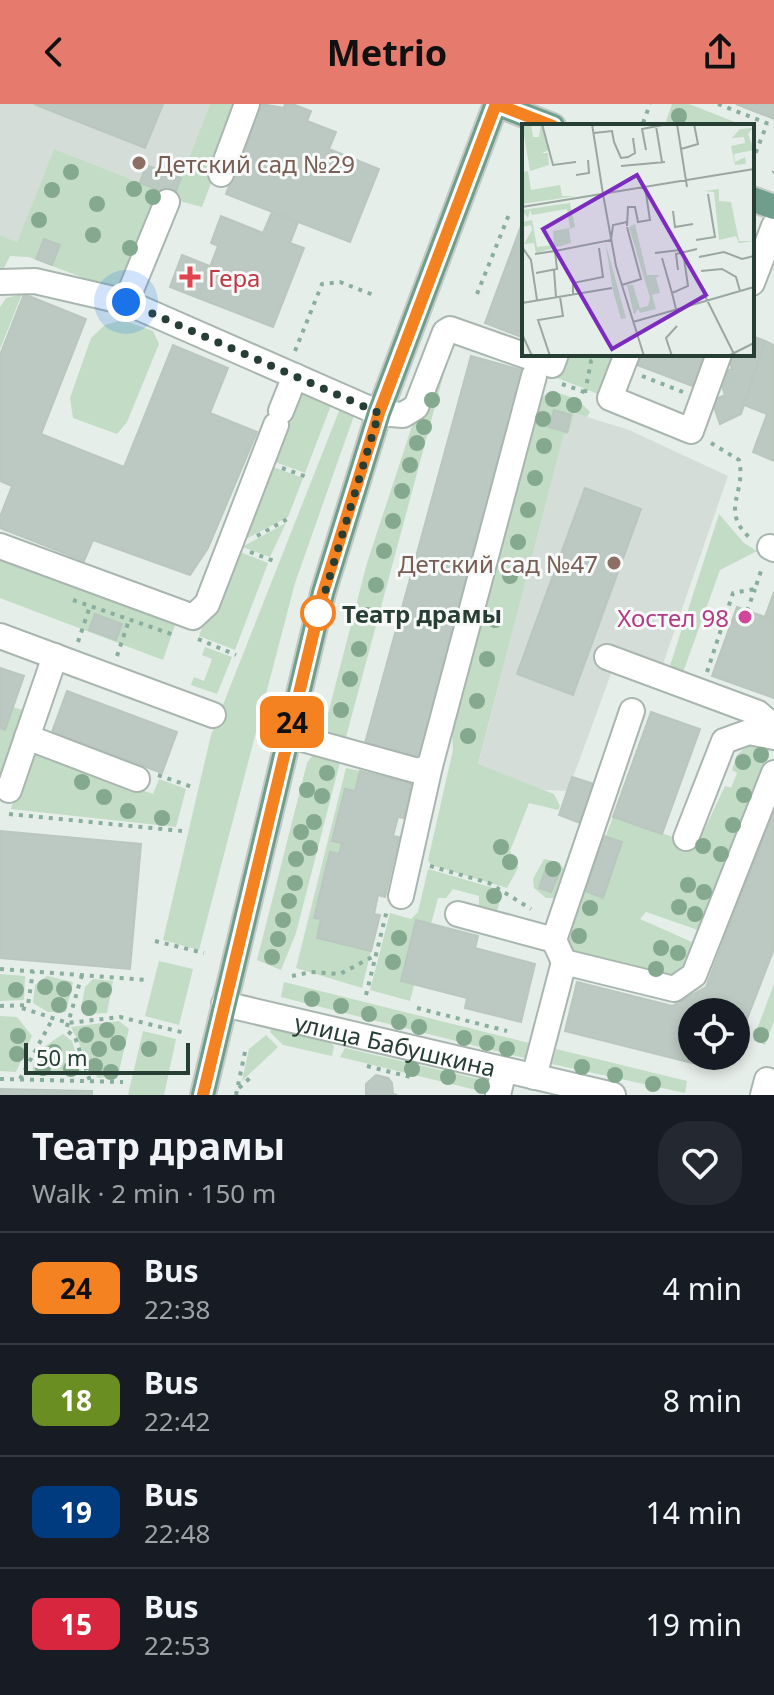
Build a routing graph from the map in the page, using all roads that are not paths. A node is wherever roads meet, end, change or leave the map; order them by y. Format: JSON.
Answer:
{"nodes":[{"id":1,"x":247,"y":104,"type":"edge"},
{"id":2,"x":496,"y":104,"type":"edge"},
{"id":3,"x":548,"y":124,"type":"edge"},
{"id":4,"x":221,"y":174,"type":"dead end"},
{"id":5,"x":754,"y":200,"type":"edge"},
{"id":6,"x":167,"y":202,"type":"dead end"},
{"id":7,"x":774,"y":207,"type":"edge"},
{"id":8,"x":774,"y":226,"type":"edge"},
{"id":9,"x":754,"y":278,"type":"edge"},
{"id":10,"x":0,"y":282,"type":"edge"},
{"id":11,"x":126,"y":302,"type":"junction"},
{"id":12,"x":626,"y":356,"type":"edge"},
{"id":13,"x":718,"y":356,"type":"edge"},
{"id":14,"x":541,"y":369,"type":"edge"},
{"id":15,"x":291,"y":374,"type":"junction"},
{"id":16,"x":379,"y":413,"type":"junction"},
{"id":17,"x":0,"y":546,"type":"edge"},
{"id":18,"x":0,"y":636,"type":"edge"},
{"id":19,"x":607,"y":657,"type":"dead end"},
{"id":20,"x":63,"y":660,"type":"junction"},
{"id":21,"x":632,"y":711,"type":"dead end"},
{"id":22,"x":213,"y":715,"type":"dead end"},
{"id":23,"x":774,"y":727,"type":"edge"},
{"id":24,"x":288,"y":735,"type":"junction"},
{"id":25,"x":27,"y":737,"type":"junction"},
{"id":26,"x":774,"y":737,"type":"edge"},
{"id":27,"x":430,"y":766,"type":"junction"},
{"id":28,"x":774,"y":773,"type":"edge"},
{"id":29,"x":137,"y":779,"type":"road end"},
{"id":30,"x":4,"y":801,"type":"edge"},
{"id":31,"x":686,"y":838,"type":"dead end"},
{"id":32,"x":401,"y":896,"type":"dead end"},
{"id":33,"x":458,"y":914,"type":"dead end"},
{"id":34,"x":559,"y":951,"type":"junction"},
{"id":35,"x":224,"y":1004,"type":"junction"},
{"id":36,"x":504,"y":1070,"type":"junction"},
{"id":37,"x":534,"y":1077,"type":"junction"},
{"id":38,"x":203,"y":1095,"type":"edge"},
{"id":39,"x":498,"y":1095,"type":"edge"},
{"id":40,"x":613,"y":1095,"type":"edge"}],
"edges":[{"from":1,"to":4,"type":"street"},
{"from":2,"to":3,"type":"main road"},
{"from":2,"to":16,"type":"main road"},
{"from":5,"to":7,"type":"main road"},
{"from":6,"to":11,"type":"street"},
{"from":8,"to":9,"type":"street"},
{"from":10,"to":11,"type":"street"},
{"from":11,"to":15,"type":"street"},
{"from":12,"to":13,"type":"street"},
{"from":14,"to":16,"type":"street"},
{"from":14,"to":27,"type":"street"},
{"from":15,"to":16,"type":"street"},
{"from":15,"to":17,"type":"street"},
{"from":16,"to":24,"type":"main road"},
{"from":18,"to":20,"type":"street"},
{"from":19,"to":23,"type":"street"},
{"from":20,"to":22,"type":"street"},
{"from":20,"to":25,"type":"street"},
{"from":21,"to":34,"type":"street"},
{"from":24,"to":27,"type":"street"},
{"from":24,"to":35,"type":"main road"},
{"from":25,"to":29,"type":"street"},
{"from":25,"to":30,"type":"street"},
{"from":26,"to":31,"type":"street"},
{"from":27,"to":32,"type":"street"},
{"from":28,"to":34,"type":"street"},
{"from":33,"to":34,"type":"street"},
{"from":34,"to":37,"type":"street"},
{"from":35,"to":36,"type":"street","name":"улица Бабушкина"},
{"from":35,"to":38,"type":"main road"},
{"from":36,"to":37,"type":"street","name":"улица Бабушкина"},
{"from":36,"to":39,"type":"street"},
{"from":37,"to":40,"type":"street","name":"улица Бабушкина"}]}
